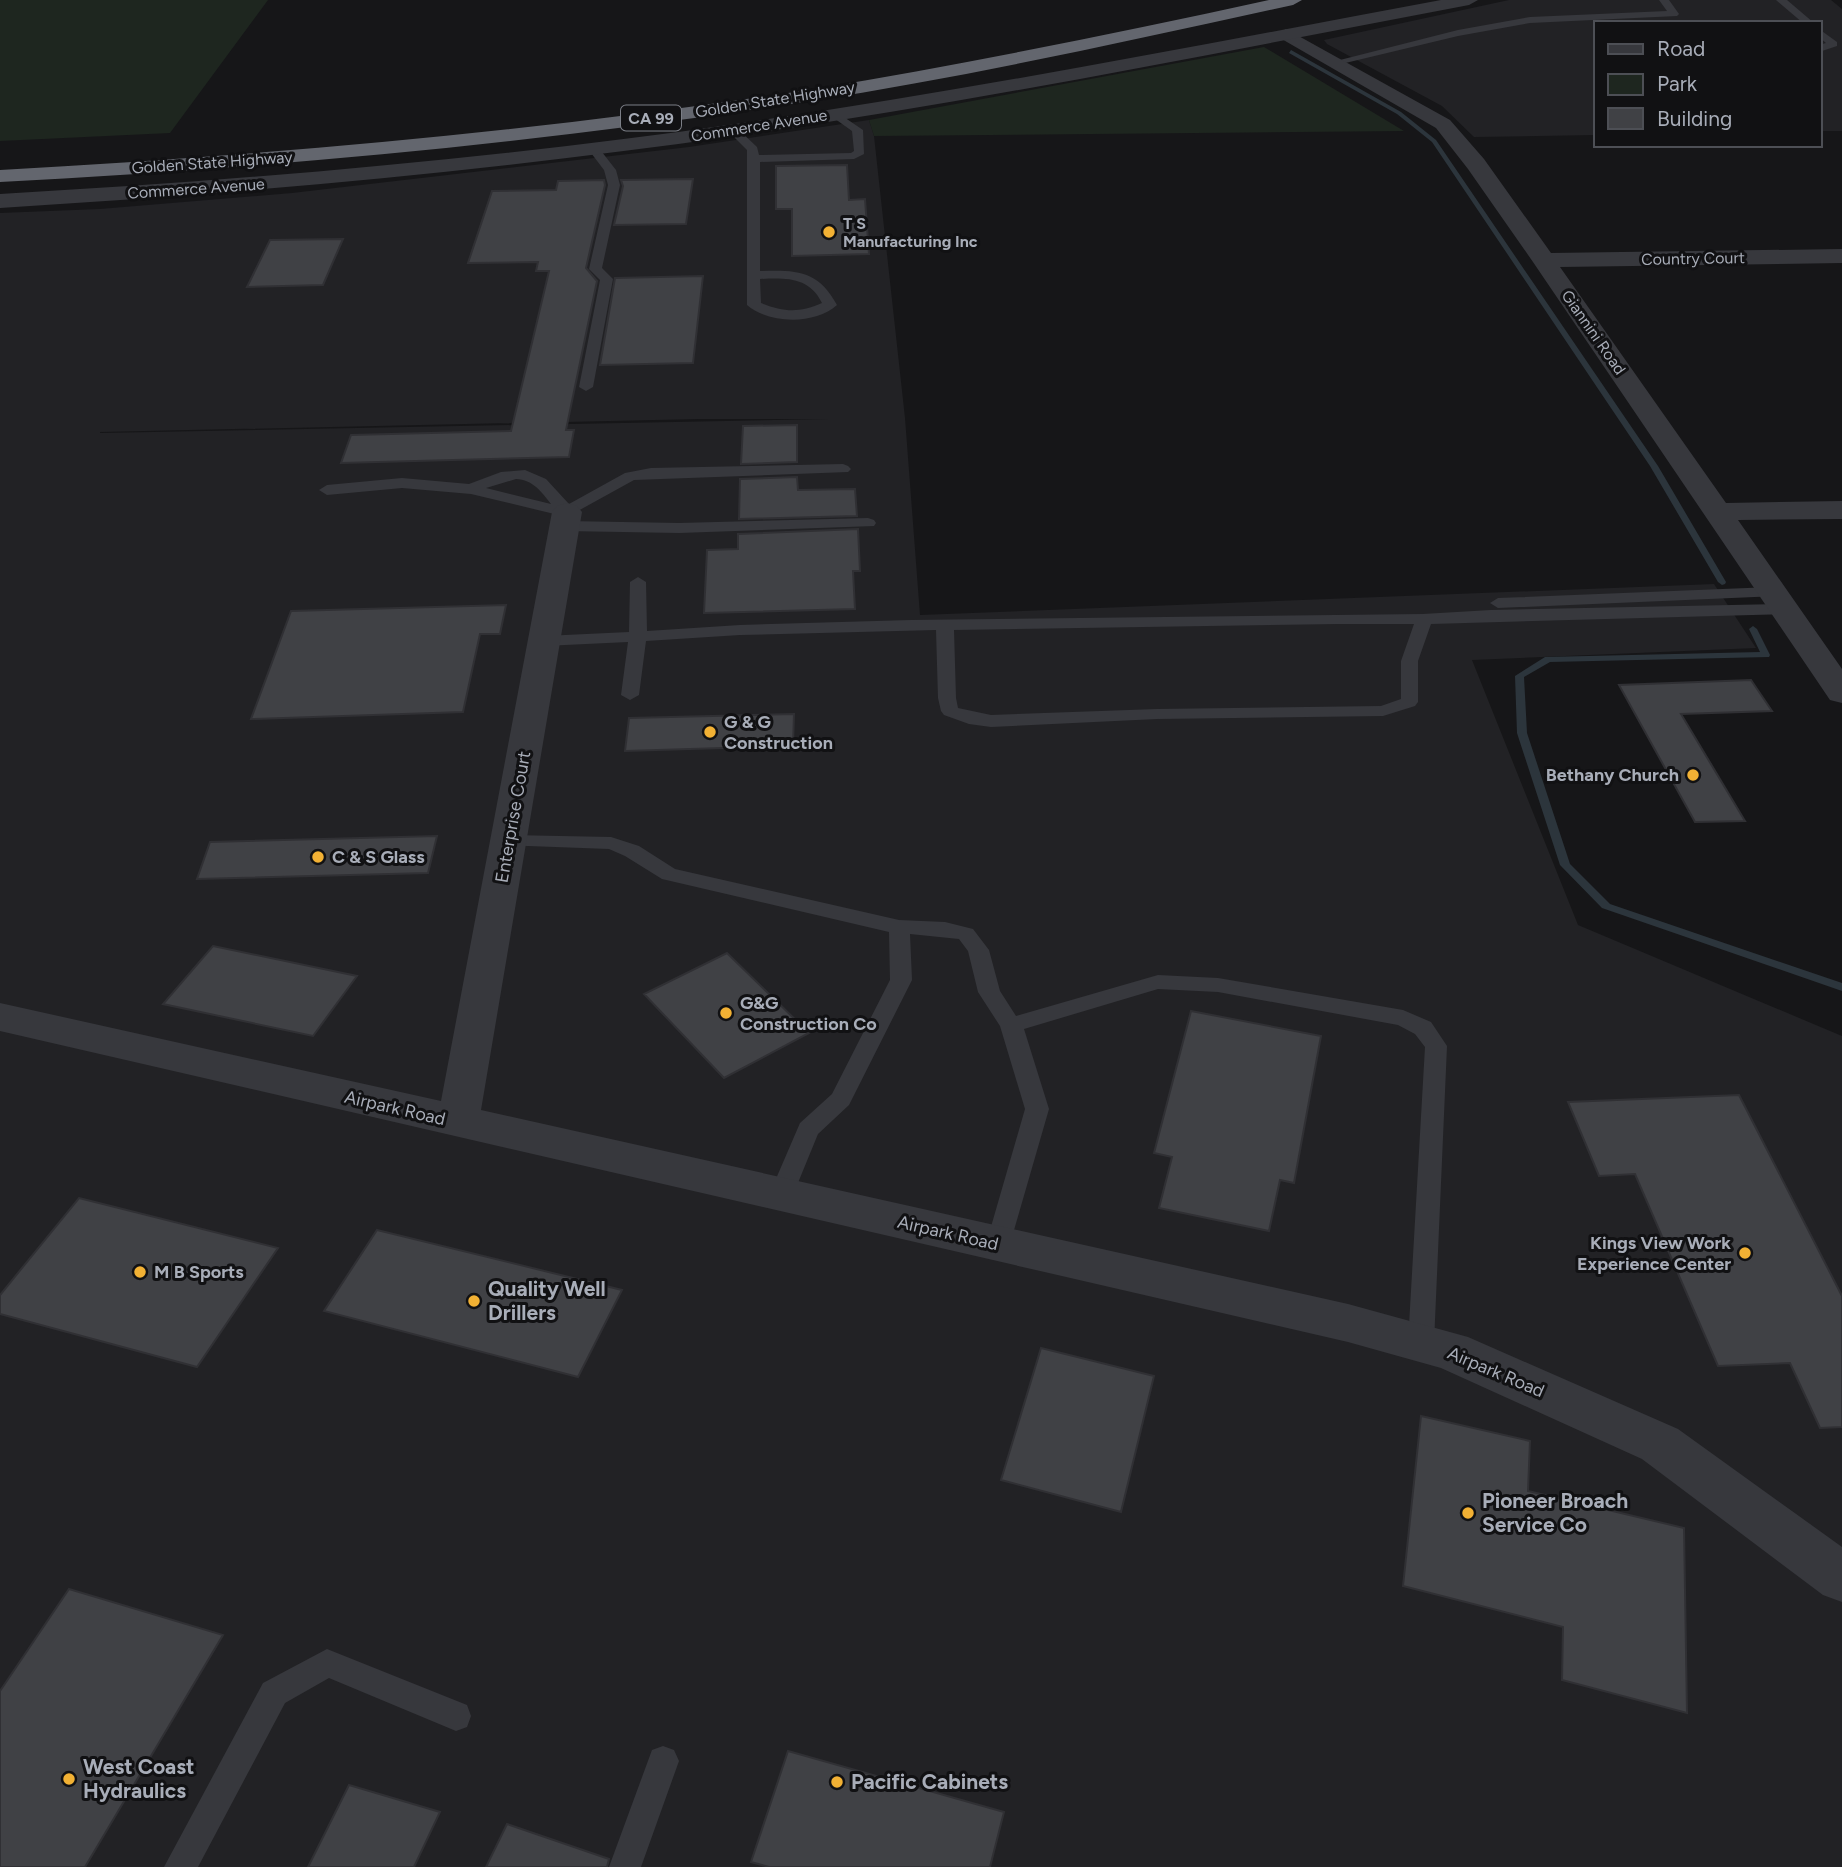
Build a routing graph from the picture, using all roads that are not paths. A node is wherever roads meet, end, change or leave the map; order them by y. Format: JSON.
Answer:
{"nodes":[{"id":1,"x":1293,"y":0,"type":"edge"},
{"id":2,"x":1469,"y":0,"type":"edge"},
{"id":3,"x":1664,"y":0,"type":"edge"},
{"id":4,"x":1781,"y":0,"type":"edge"},
{"id":5,"x":1806,"y":21,"type":"edge"},
{"id":6,"x":1286,"y":34,"type":"junction"},
{"id":7,"x":1821,"y":34,"type":"edge"},
{"id":8,"x":1821,"y":48,"type":"edge"},
{"id":9,"x":1337,"y":62,"type":"junction"},
{"id":10,"x":835,"y":114,"type":"junction"},
{"id":11,"x":733,"y":130,"type":"junction"},
{"id":12,"x":594,"y":149,"type":"junction"},
{"id":13,"x":754,"y":159,"type":"junction"},
{"id":14,"x":0,"y":176,"type":"edge"},
{"id":15,"x":0,"y":201,"type":"edge"},
{"id":16,"x":1842,"y":256,"type":"edge"},
{"id":17,"x":1544,"y":260,"type":"junction"},
{"id":18,"x":755,"y":275,"type":"junction"},
{"id":19,"x":586,"y":387,"type":"dead end"},
{"id":20,"x":843,"y":469,"type":"dead end"},
{"id":21,"x":471,"y":489,"type":"junction"},
{"id":22,"x":327,"y":490,"type":"dead end"},
{"id":23,"x":1842,"y":510,"type":"edge"},
{"id":24,"x":1718,"y":512,"type":"junction"},
{"id":25,"x":566,"y":519,"type":"junction"},
{"id":26,"x":868,"y":523,"type":"dead end"},
{"id":27,"x":638,"y":582,"type":"dead end"},
{"id":28,"x":1779,"y":601,"type":"junction"},
{"id":29,"x":1423,"y":619,"type":"junction"},
{"id":30,"x":945,"y":625,"type":"junction"},
{"id":31,"x":638,"y":636,"type":"junction"},
{"id":32,"x":544,"y":641,"type":"junction"},
{"id":33,"x":1842,"y":693,"type":"edge"},
{"id":34,"x":630,"y":695,"type":"dead end"},
{"id":35,"x":509,"y":841,"type":"junction"},
{"id":36,"x":900,"y":927,"type":"junction"},
{"id":37,"x":0,"y":1017,"type":"edge"},
{"id":38,"x":1010,"y":1025,"type":"junction"},
{"id":39,"x":458,"y":1122,"type":"junction"},
{"id":40,"x":781,"y":1195,"type":"junction"},
{"id":41,"x":998,"y":1244,"type":"junction"},
{"id":42,"x":1421,"y":1343,"type":"junction"},
{"id":43,"x":1842,"y":1578,"type":"edge"},
{"id":44,"x":456,"y":1716,"type":"dead end"},
{"id":45,"x":663,"y":1761,"type":"dead end"},
{"id":46,"x":180,"y":1867,"type":"edge"},
{"id":47,"x":625,"y":1867,"type":"edge"}],
"edges":[{"from":1,"to":14,"type":"highway","name":"Golden State Highway","number":"CA 99"},
{"from":2,"to":6,"type":"street","name":"Commerce Avenue"},
{"from":3,"to":9,"type":"lane"},
{"from":4,"to":5,"type":"lane"},
{"from":6,"to":9,"type":"street","name":"Giannini Road"},
{"from":6,"to":10,"type":"street","name":"Commerce Avenue"},
{"from":7,"to":8,"type":"lane"},
{"from":9,"to":17,"type":"street","name":"Giannini Road"},
{"from":10,"to":11,"type":"street","name":"Commerce Avenue"},
{"from":10,"to":13,"type":"lane"},
{"from":11,"to":12,"type":"street","name":"Commerce Avenue"},
{"from":11,"to":13,"type":"lane"},
{"from":12,"to":15,"type":"street","name":"Commerce Avenue"},
{"from":12,"to":19,"type":"lane"},
{"from":13,"to":18,"type":"lane"},
{"from":16,"to":17,"type":"street","name":"Country Court"},
{"from":17,"to":24,"type":"street","name":"Giannini Road"},
{"from":18,"to":18,"type":"lane"},
{"from":20,"to":25,"type":"lane"},
{"from":21,"to":22,"type":"lane"},
{"from":21,"to":25,"type":"lane"},
{"from":21,"to":25,"type":"lane"},
{"from":23,"to":24,"type":"street"},
{"from":24,"to":28,"type":"street","name":"Giannini Road"},
{"from":25,"to":26,"type":"lane"},
{"from":25,"to":32,"type":"street","name":"Enterprise Court"},
{"from":27,"to":31,"type":"lane"},
{"from":28,"to":29,"type":"lane"},
{"from":28,"to":33,"type":"street","name":"Giannini Road"},
{"from":29,"to":30,"type":"lane"},
{"from":29,"to":30,"type":"lane"},
{"from":30,"to":31,"type":"lane"},
{"from":31,"to":32,"type":"lane"},
{"from":31,"to":34,"type":"lane"},
{"from":32,"to":35,"type":"street","name":"Enterprise Court"},
{"from":35,"to":36,"type":"lane"},
{"from":35,"to":39,"type":"street","name":"Enterprise Court"},
{"from":36,"to":38,"type":"lane"},
{"from":36,"to":40,"type":"lane"},
{"from":37,"to":39,"type":"street","name":"Airpark Road"},
{"from":38,"to":41,"type":"lane"},
{"from":38,"to":42,"type":"lane"},
{"from":39,"to":40,"type":"street","name":"Airpark Road"},
{"from":40,"to":41,"type":"street","name":"Airpark Road"},
{"from":41,"to":42,"type":"street","name":"Airpark Road"},
{"from":42,"to":43,"type":"street","name":"Airpark Road"},
{"from":44,"to":46,"type":"lane"},
{"from":45,"to":47,"type":"lane"}]}
